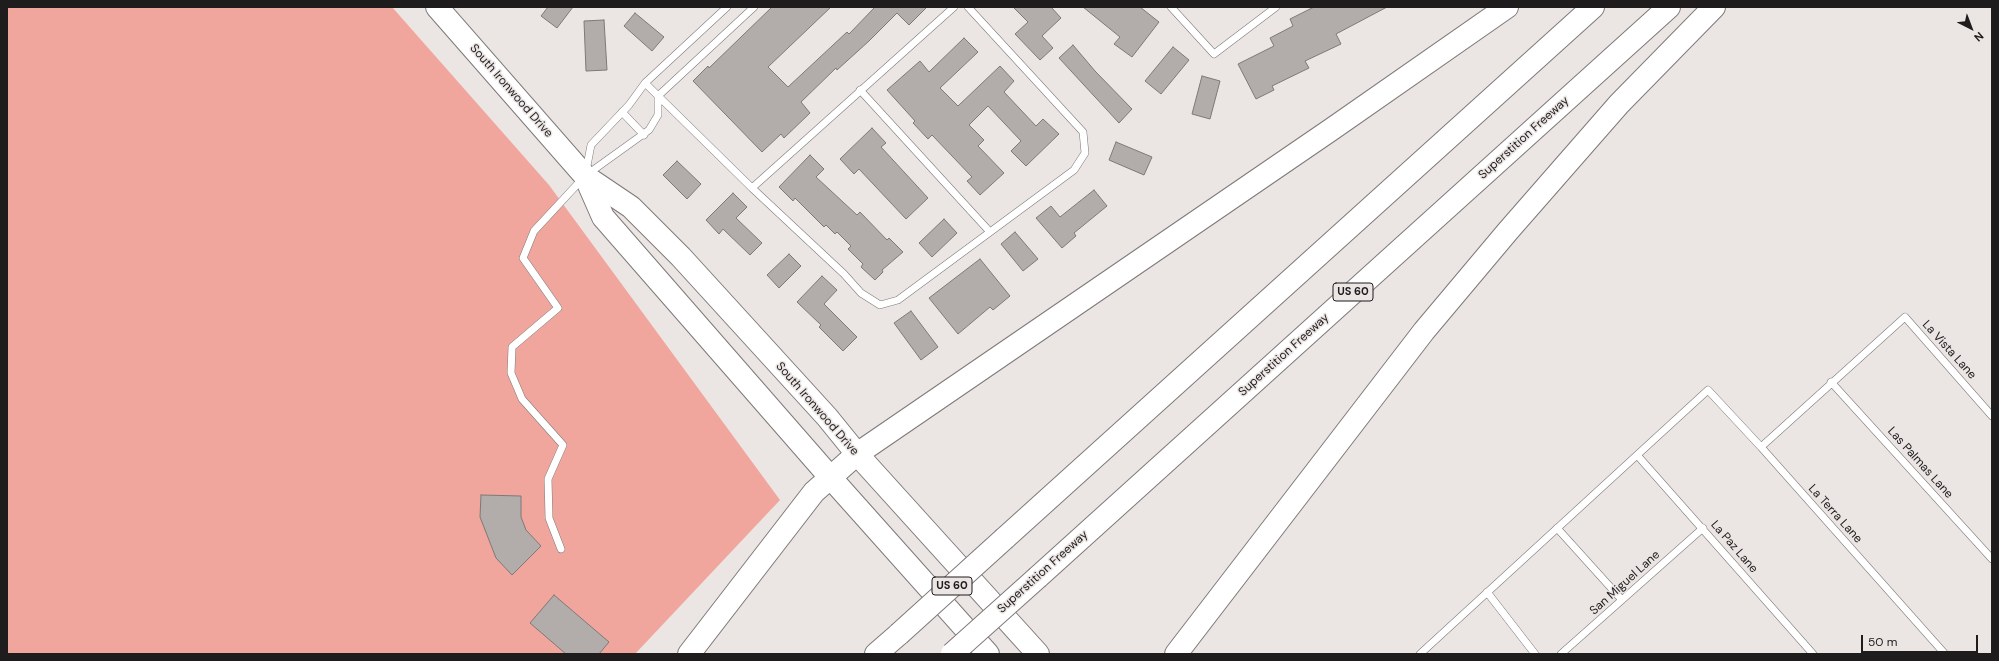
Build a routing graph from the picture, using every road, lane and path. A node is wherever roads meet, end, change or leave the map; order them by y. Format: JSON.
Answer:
{"nodes":[{"id":1,"x":437,"y":7,"type":"edge"},
{"id":2,"x":727,"y":7,"type":"edge"},
{"id":3,"x":754,"y":7,"type":"edge"},
{"id":4,"x":954,"y":7,"type":"edge"},
{"id":5,"x":968,"y":7,"type":"edge"},
{"id":6,"x":1171,"y":7,"type":"edge"},
{"id":7,"x":1276,"y":7,"type":"edge"},
{"id":8,"x":1507,"y":7,"type":"edge"},
{"id":9,"x":1593,"y":7,"type":"edge"},
{"id":10,"x":1669,"y":7,"type":"edge"},
{"id":11,"x":1714,"y":7,"type":"edge"},
{"id":12,"x":645,"y":83,"type":"junction"},
{"id":13,"x":860,"y":90,"type":"junction"},
{"id":14,"x":658,"y":96,"type":"junction"},
{"id":15,"x":622,"y":112,"type":"junction"},
{"id":16,"x":644,"y":135,"type":"junction"},
{"id":17,"x":585,"y":176,"type":"junction"},
{"id":18,"x":752,"y":188,"type":"junction"},
{"id":19,"x":990,"y":232,"type":"junction"},
{"id":20,"x":1831,"y":382,"type":"junction"},
{"id":21,"x":1992,"y":416,"type":"edge"},
{"id":22,"x":1761,"y":447,"type":"junction"},
{"id":23,"x":857,"y":454,"type":"junction"},
{"id":24,"x":1637,"y":455,"type":"junction"},
{"id":25,"x":830,"y":477,"type":"junction"},
{"id":26,"x":1557,"y":528,"type":"junction"},
{"id":27,"x":1703,"y":528,"type":"junction"},
{"id":28,"x":560,"y":549,"type":"dead end"},
{"id":29,"x":1992,"y":559,"type":"edge"},
{"id":30,"x":1487,"y":592,"type":"junction"},
{"id":31,"x":1622,"y":600,"type":"junction"},
{"id":32,"x":689,"y":654,"type":"edge"},
{"id":33,"x":876,"y":654,"type":"edge"},
{"id":34,"x":952,"y":654,"type":"edge"},
{"id":35,"x":988,"y":654,"type":"edge"},
{"id":36,"x":1038,"y":654,"type":"edge"},
{"id":37,"x":1176,"y":654,"type":"edge"},
{"id":38,"x":1420,"y":654,"type":"edge"},
{"id":39,"x":1535,"y":654,"type":"edge"},
{"id":40,"x":1561,"y":654,"type":"edge"},
{"id":41,"x":1813,"y":654,"type":"edge"},
{"id":42,"x":1945,"y":654,"type":"edge"}],
"edges":[{"from":1,"to":17,"type":"main road","name":"South Ironwood Drive"},
{"from":2,"to":12,"type":"lane"},
{"from":3,"to":14,"type":"lane"},
{"from":4,"to":13,"type":"lane"},
{"from":5,"to":19,"type":"lane"},
{"from":6,"to":7,"type":"lane"},
{"from":8,"to":23,"type":"main road"},
{"from":9,"to":33,"type":"main road","number":"US 60","bridge":true},
{"from":10,"to":34,"type":"main road","name":"Superstition Freeway","number":"US 60","bridge":true},
{"from":11,"to":37,"type":"main road"},
{"from":12,"to":14,"type":"lane"},
{"from":12,"to":15,"type":"lane"},
{"from":13,"to":18,"type":"lane"},
{"from":13,"to":19,"type":"lane"},
{"from":14,"to":16,"type":"lane"},
{"from":14,"to":18,"type":"lane"},
{"from":15,"to":16,"type":"lane"},
{"from":15,"to":17,"type":"lane"},
{"from":16,"to":17,"type":"lane"},
{"from":17,"to":23,"type":"main road","name":"South Ironwood Drive"},
{"from":17,"to":25,"type":"main road","name":"South Ironwood Drive"},
{"from":17,"to":28,"type":"lane"},
{"from":18,"to":19,"type":"lane"},
{"from":20,"to":21,"type":"lane","name":"La Vista Lane"},
{"from":20,"to":22,"type":"lane"},
{"from":20,"to":29,"type":"lane","name":"Las Palmas Lane"},
{"from":22,"to":24,"type":"lane","name":"La Terra Lane"},
{"from":22,"to":42,"type":"lane","name":"La Terra Lane"},
{"from":23,"to":25,"type":"main road"},
{"from":23,"to":36,"type":"main road","name":"South Ironwood Drive"},
{"from":24,"to":26,"type":"lane"},
{"from":24,"to":27,"type":"lane","name":"La Paz Lane"},
{"from":25,"to":32,"type":"main road"},
{"from":25,"to":35,"type":"main road","name":"South Ironwood Drive"},
{"from":26,"to":30,"type":"lane"},
{"from":26,"to":31,"type":"lane"},
{"from":27,"to":31,"type":"lane","name":"San Miguel Lane"},
{"from":27,"to":41,"type":"lane","name":"La Paz Lane"},
{"from":30,"to":38,"type":"lane"},
{"from":30,"to":39,"type":"lane"},
{"from":31,"to":40,"type":"lane","name":"San Miguel Lane"}]}
